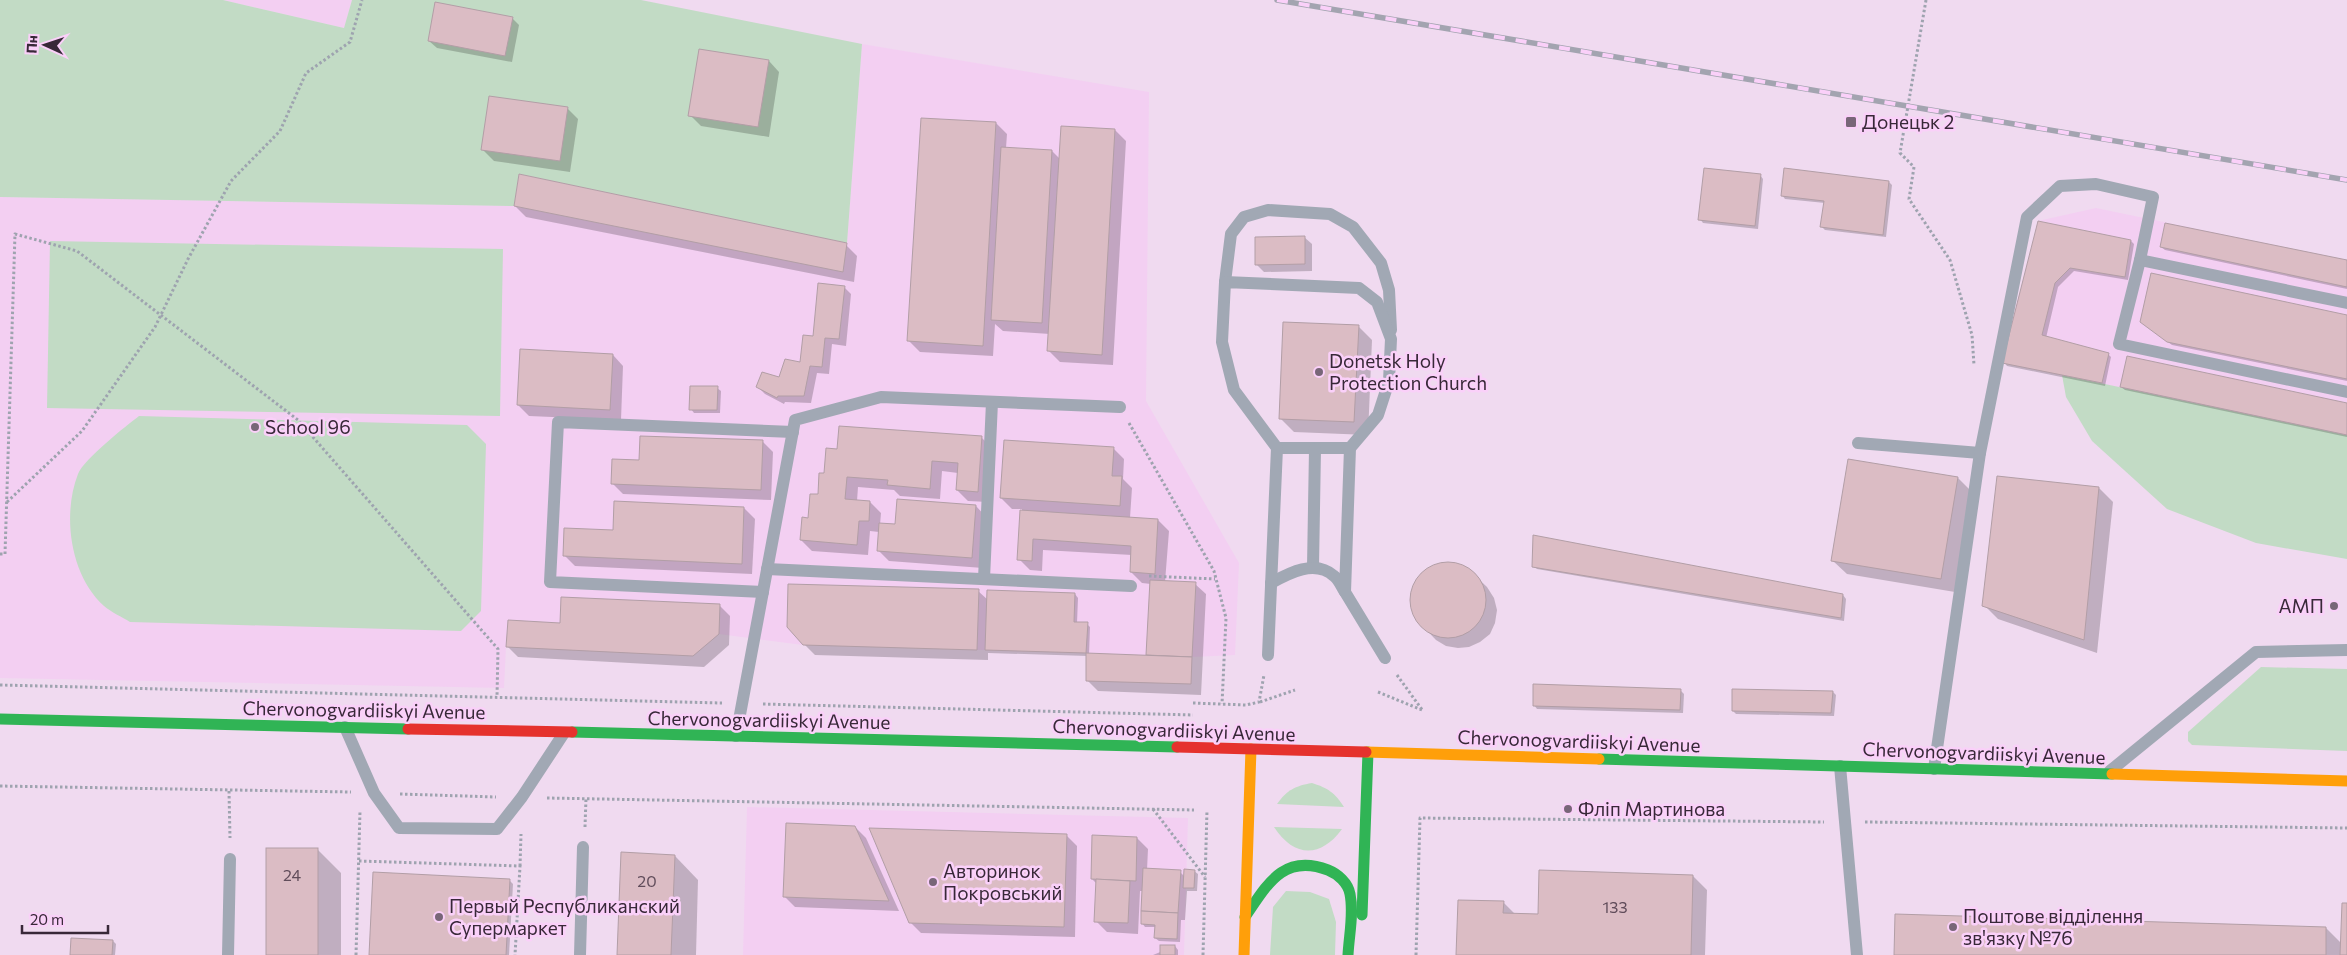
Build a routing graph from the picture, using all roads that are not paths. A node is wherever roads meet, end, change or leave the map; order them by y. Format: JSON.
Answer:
{"nodes":[{"id":1,"x":2140,"y":260,"type":"junction"},
{"id":2,"x":1225,"y":282,"type":"junction"},
{"id":3,"x":2347,"y":304,"type":"edge"},
{"id":4,"x":1391,"y":339,"type":"junction"},
{"id":5,"x":2347,"y":392,"type":"edge"},
{"id":6,"x":992,"y":402,"type":"junction"},
{"id":7,"x":1120,"y":408,"type":"road end"},
{"id":8,"x":793,"y":432,"type":"junction"},
{"id":9,"x":1858,"y":443,"type":"dead end"},
{"id":10,"x":1276,"y":448,"type":"junction"},
{"id":11,"x":1350,"y":448,"type":"junction"},
{"id":12,"x":1315,"y":449,"type":"junction"},
{"id":13,"x":1980,"y":453,"type":"junction"},
{"id":14,"x":1312,"y":567,"type":"junction"},
{"id":15,"x":767,"y":569,"type":"junction"},
{"id":16,"x":984,"y":579,"type":"junction"},
{"id":17,"x":1271,"y":583,"type":"junction"},
{"id":18,"x":1131,"y":586,"type":"road end"},
{"id":19,"x":763,"y":592,"type":"junction"},
{"id":20,"x":1345,"y":592,"type":"junction"},
{"id":21,"x":2347,"y":650,"type":"edge"},
{"id":22,"x":1268,"y":655,"type":"road end"},
{"id":23,"x":1384,"y":658,"type":"road end"},
{"id":24,"x":0,"y":719,"type":"edge"},
{"id":25,"x":345,"y":727,"type":"junction"},
{"id":26,"x":565,"y":732,"type":"junction"},
{"id":27,"x":736,"y":736,"type":"junction"},
{"id":28,"x":1251,"y":750,"type":"junction"},
{"id":29,"x":1368,"y":752,"type":"junction"},
{"id":30,"x":1840,"y":766,"type":"junction"},
{"id":31,"x":1934,"y":769,"type":"junction"},
{"id":32,"x":2106,"y":774,"type":"junction"},
{"id":33,"x":2347,"y":781,"type":"edge"},
{"id":34,"x":584,"y":847,"type":"road end"},
{"id":35,"x":230,"y":859,"type":"road end"},
{"id":36,"x":1245,"y":917,"type":"junction"},
{"id":37,"x":1361,"y":945,"type":"dead end"},
{"id":38,"x":228,"y":955,"type":"edge"},
{"id":39,"x":580,"y":955,"type":"edge"},
{"id":40,"x":1244,"y":955,"type":"edge"},
{"id":41,"x":1348,"y":955,"type":"edge"},
{"id":42,"x":1857,"y":955,"type":"edge"}],
"edges":[{"from":1,"to":3,"type":"lane"},
{"from":1,"to":5,"type":"lane"},
{"from":1,"to":13,"type":"lane"},
{"from":2,"to":4,"type":"lane"},
{"from":2,"to":4,"type":"lane"},
{"from":2,"to":10,"type":"lane"},
{"from":4,"to":11,"type":"lane"},
{"from":6,"to":7,"type":"lane"},
{"from":6,"to":8,"type":"lane"},
{"from":6,"to":16,"type":"lane"},
{"from":8,"to":15,"type":"lane"},
{"from":8,"to":19,"type":"lane"},
{"from":9,"to":13,"type":"lane"},
{"from":10,"to":12,"type":"lane"},
{"from":10,"to":17,"type":"lane"},
{"from":11,"to":12,"type":"lane"},
{"from":11,"to":20,"type":"lane"},
{"from":12,"to":14,"type":"lane"},
{"from":13,"to":31,"type":"lane"},
{"from":14,"to":17,"type":"lane"},
{"from":14,"to":20,"type":"lane"},
{"from":15,"to":16,"type":"lane"},
{"from":15,"to":19,"type":"lane"},
{"from":16,"to":18,"type":"lane"},
{"from":17,"to":22,"type":"lane"},
{"from":19,"to":27,"type":"lane"},
{"from":20,"to":23,"type":"lane"},
{"from":21,"to":32,"type":"lane"},
{"from":24,"to":25,"type":"main road","name":"Chervonogvardiiskyi Avenue"},
{"from":25,"to":26,"type":"main road","name":"Chervonogvardiiskyi Avenue"},
{"from":25,"to":26,"type":"lane"},
{"from":26,"to":27,"type":"main road","name":"Chervonogvardiiskyi Avenue"},
{"from":27,"to":28,"type":"main road","name":"Chervonogvardiiskyi Avenue"},
{"from":28,"to":29,"type":"main road","name":"Chervonogvardiiskyi Avenue"},
{"from":28,"to":36,"type":"main road"},
{"from":29,"to":30,"type":"main road","name":"Chervonogvardiiskyi Avenue"},
{"from":29,"to":37,"type":"main road"},
{"from":30,"to":31,"type":"main road","name":"Chervonogvardiiskyi Avenue"},
{"from":30,"to":42,"type":"lane"},
{"from":31,"to":32,"type":"main road","name":"Chervonogvardiiskyi Avenue"},
{"from":32,"to":33,"type":"main road","name":"Chervonogvardiiskyi Avenue"},
{"from":34,"to":39,"type":"lane"},
{"from":35,"to":38,"type":"lane"},
{"from":36,"to":40,"type":"main road"},
{"from":36,"to":41,"type":"main road"}]}
